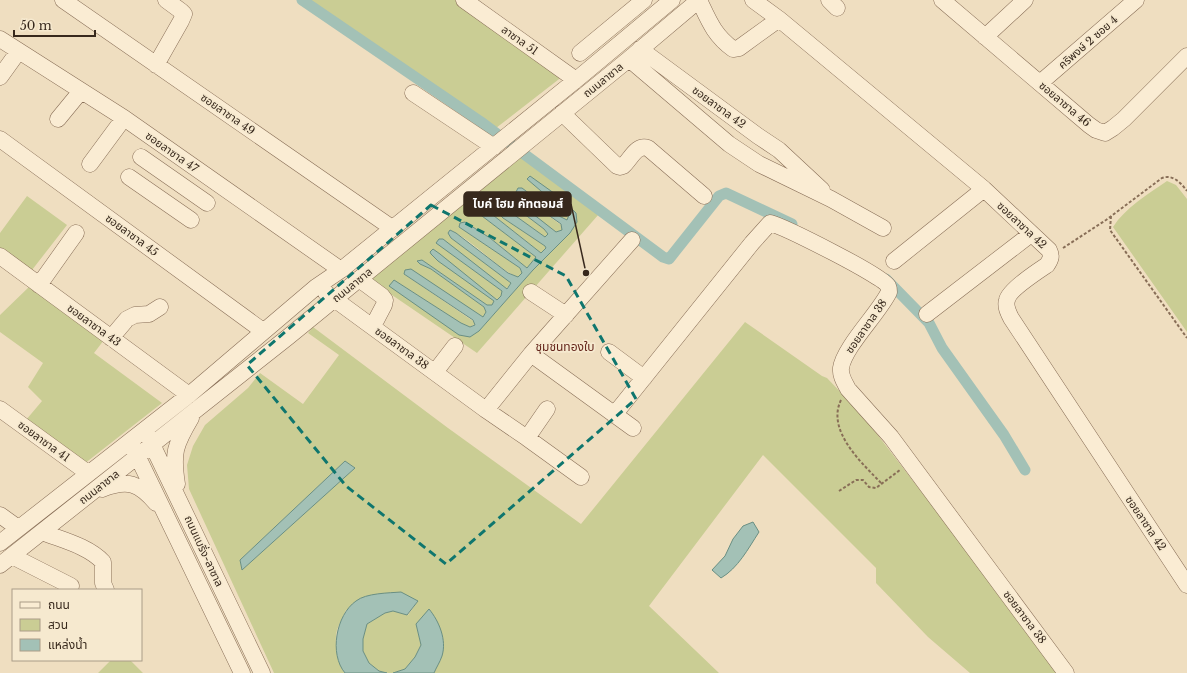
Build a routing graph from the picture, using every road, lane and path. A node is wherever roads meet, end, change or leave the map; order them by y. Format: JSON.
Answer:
{"nodes":[{"id":1,"x":63,"y":0,"type":"edge"},
{"id":2,"x":166,"y":0,"type":"edge"},
{"id":3,"x":464,"y":0,"type":"edge"},
{"id":4,"x":644,"y":0,"type":"edge"},
{"id":5,"x":672,"y":0,"type":"edge"},
{"id":6,"x":699,"y":0,"type":"edge"},
{"id":7,"x":753,"y":0,"type":"edge"},
{"id":8,"x":942,"y":0,"type":"edge"},
{"id":9,"x":1025,"y":0,"type":"edge"},
{"id":10,"x":1136,"y":0,"type":"edge"},
{"id":11,"x":779,"y":19,"type":"junction"},
{"id":12,"x":985,"y":37,"type":"junction"},
{"id":13,"x":0,"y":39,"type":"edge"},
{"id":14,"x":18,"y":52,"type":"junction"},
{"id":15,"x":580,"y":53,"type":"dead end"},
{"id":16,"x":634,"y":54,"type":"junction"},
{"id":17,"x":1187,"y":56,"type":"edge"},
{"id":18,"x":156,"y":65,"type":"junction"},
{"id":19,"x":0,"y":77,"type":"edge"},
{"id":20,"x":576,"y":80,"type":"junction"},
{"id":21,"x":1040,"y":83,"type":"junction"},
{"id":22,"x":81,"y":91,"type":"junction"},
{"id":23,"x":413,"y":92,"type":"dead end"},
{"id":24,"x":711,"y":102,"type":"junction"},
{"id":25,"x":562,"y":113,"type":"junction"},
{"id":26,"x":124,"y":118,"type":"junction"},
{"id":27,"x":58,"y":119,"type":"dead end"},
{"id":28,"x":699,"y":119,"type":"junction"},
{"id":29,"x":0,"y":139,"type":"edge"},
{"id":30,"x":494,"y":147,"type":"junction"},
{"id":31,"x":141,"y":157,"type":"dead end"},
{"id":32,"x":180,"y":158,"type":"junction"},
{"id":33,"x":90,"y":164,"type":"dead end"},
{"id":34,"x":168,"y":175,"type":"junction"},
{"id":35,"x":129,"y":177,"type":"dead end"},
{"id":36,"x":984,"y":189,"type":"junction"},
{"id":37,"x":1187,"y":191,"type":"edge"},
{"id":38,"x":154,"y":194,"type":"junction"},
{"id":39,"x":704,"y":196,"type":"dead end"},
{"id":40,"x":831,"y":200,"type":"junction"},
{"id":41,"x":207,"y":203,"type":"dead end"},
{"id":42,"x":1111,"y":216,"type":"junction"},
{"id":43,"x":191,"y":220,"type":"dead end"},
{"id":44,"x":392,"y":228,"type":"junction"},
{"id":45,"x":883,"y":228,"type":"dead end"},
{"id":46,"x":76,"y":233,"type":"dead end"},
{"id":47,"x":1031,"y":234,"type":"junction"},
{"id":48,"x":632,"y":240,"type":"dead end"},
{"id":49,"x":1051,"y":254,"type":"junction"},
{"id":50,"x":0,"y":256,"type":"edge"},
{"id":51,"x":894,"y":261,"type":"dead end"},
{"id":52,"x":341,"y":270,"type":"junction"},
{"id":53,"x":359,"y":279,"type":"junction"},
{"id":54,"x":39,"y":285,"type":"junction"},
{"id":55,"x":316,"y":287,"type":"junction"},
{"id":56,"x":531,"y":292,"type":"dead end"},
{"id":57,"x":335,"y":299,"type":"junction"},
{"id":58,"x":160,"y":307,"type":"dead end"},
{"id":59,"x":927,"y":314,"type":"dead end"},
{"id":60,"x":566,"y":315,"type":"junction"},
{"id":61,"x":373,"y":326,"type":"junction"},
{"id":62,"x":269,"y":327,"type":"junction"},
{"id":63,"x":288,"y":337,"type":"junction"},
{"id":64,"x":111,"y":338,"type":"junction"},
{"id":65,"x":1187,"y":338,"type":"edge"},
{"id":66,"x":455,"y":346,"type":"dead end"},
{"id":67,"x":609,"y":352,"type":"dead end"},
{"id":68,"x":531,"y":354,"type":"junction"},
{"id":69,"x":436,"y":372,"type":"junction"},
{"id":70,"x":644,"y":378,"type":"junction"},
{"id":71,"x":848,"y":389,"type":"junction"},
{"id":72,"x":188,"y":395,"type":"junction"},
{"id":73,"x":208,"y":401,"type":"junction"},
{"id":74,"x":0,"y":409,"type":"edge"},
{"id":75,"x":547,"y":409,"type":"dead end"},
{"id":76,"x":486,"y":410,"type":"junction"},
{"id":77,"x":614,"y":415,"type":"junction"},
{"id":78,"x":633,"y":428,"type":"dead end"},
{"id":79,"x":145,"y":429,"type":"junction"},
{"id":80,"x":527,"y":438,"type":"junction"},
{"id":81,"x":130,"y":440,"type":"junction"},
{"id":82,"x":153,"y":444,"type":"junction"},
{"id":83,"x":138,"y":456,"type":"junction"},
{"id":84,"x":909,"y":463,"type":"junction"},
{"id":85,"x":88,"y":473,"type":"junction"},
{"id":86,"x":581,"y":477,"type":"dead end"},
{"id":87,"x":882,"y":484,"type":"junction"},
{"id":88,"x":839,"y":491,"type":"dead end"},
{"id":89,"x":82,"y":501,"type":"junction"},
{"id":90,"x":185,"y":511,"type":"junction"},
{"id":91,"x":0,"y":515,"type":"edge"},
{"id":92,"x":172,"y":526,"type":"junction"},
{"id":93,"x":18,"y":528,"type":"junction"},
{"id":94,"x":42,"y":532,"type":"junction"},
{"id":95,"x":0,"y":543,"type":"edge"},
{"id":96,"x":6,"y":560,"type":"edge"},
{"id":97,"x":1187,"y":585,"type":"edge"},
{"id":98,"x":71,"y":586,"type":"dead end"},
{"id":99,"x":106,"y":589,"type":"edge"},
{"id":100,"x":242,"y":673,"type":"edge"},
{"id":101,"x":262,"y":673,"type":"edge"},
{"id":102,"x":1066,"y":673,"type":"edge"}],
"edges":[{"from":1,"to":18,"type":"street","name":"ซอยลาซาล 49"},
{"from":2,"to":18,"type":"street"},
{"from":3,"to":20,"type":"street","name":"ลาซาล 51"},
{"from":4,"to":15,"type":"street"},
{"from":5,"to":20,"type":"street","name":"ถนนลาซาล"},
{"from":6,"to":11,"type":"street"},
{"from":6,"to":16,"type":"street","name":"ถนนลาซาล"},
{"from":7,"to":11,"type":"street","name":"ซอยลาซาล 42"},
{"from":8,"to":12,"type":"street","name":"ซอยลาซาล 46"},
{"from":9,"to":12,"type":"street"},
{"from":10,"to":21,"type":"street","name":"คริพงษ์ 2 ซอย 4"},
{"from":11,"to":36,"type":"street","name":"ซอยลาซาล 42"},
{"from":12,"to":21,"type":"street","name":"ซอยลาซาล 46"},
{"from":13,"to":14,"type":"street","name":"ซอยลาซาล 47"},
{"from":14,"to":19,"type":"street"},
{"from":14,"to":22,"type":"street","name":"ซอยลาซาล 47"},
{"from":16,"to":24,"type":"street","name":"ซอยลาซาล 42"},
{"from":16,"to":25,"type":"street","name":"ถนนลาซาล"},
{"from":16,"to":28,"type":"street"},
{"from":17,"to":21,"type":"street","name":"ซอยลาซาล 46"},
{"from":18,"to":44,"type":"street","name":"ซอยลาซาล 49"},
{"from":20,"to":30,"type":"street","name":"ถนนลาซาล"},
{"from":22,"to":26,"type":"street","name":"ซอยลาซาล 47"},
{"from":22,"to":27,"type":"street"},
{"from":23,"to":30,"type":"street"},
{"from":24,"to":28,"type":"street"},
{"from":24,"to":40,"type":"street","name":"ซอยลาซาล 42"},
{"from":25,"to":39,"type":"street"},
{"from":25,"to":53,"type":"street","name":"ถนนลาซาล"},
{"from":26,"to":32,"type":"street","name":"ซอยลาซาล 47"},
{"from":26,"to":33,"type":"street"},
{"from":28,"to":40,"type":"street"},
{"from":29,"to":62,"type":"street","name":"ซอยลาซาล 45"},
{"from":30,"to":44,"type":"street","name":"ถนนลาซาล"},
{"from":31,"to":34,"type":"street"},
{"from":32,"to":34,"type":"street"},
{"from":32,"to":52,"type":"street","name":"ซอยลาซาล 47"},
{"from":34,"to":38,"type":"street"},
{"from":34,"to":41,"type":"street"},
{"from":35,"to":38,"type":"street"},
{"from":36,"to":47,"type":"street","name":"ซอยลาซาล 42"},
{"from":36,"to":51,"type":"street"},
{"from":37,"to":42,"type":"path"},
{"from":38,"to":43,"type":"street"},
{"from":40,"to":45,"type":"street"},
{"from":42,"to":49,"type":"path"},
{"from":42,"to":65,"type":"path"},
{"from":44,"to":52,"type":"street","name":"ถนนลาซาล"},
{"from":46,"to":54,"type":"street"},
{"from":47,"to":49,"type":"street","name":"ซอยลาซาล 42"},
{"from":47,"to":59,"type":"street"},
{"from":48,"to":60,"type":"street"},
{"from":49,"to":97,"type":"street","name":"ซอยลาซาล 42"},
{"from":50,"to":54,"type":"street","name":"ซอยลาซาล 43"},
{"from":52,"to":55,"type":"street","name":"ถนนลาซาล"},
{"from":53,"to":57,"type":"street","name":"ถนนลาซาล"},
{"from":53,"to":61,"type":"street"},
{"from":54,"to":64,"type":"street","name":"ซอยลาซาล 43"},
{"from":55,"to":57,"type":"street","name":"ซอยลาซาล 38"},
{"from":55,"to":62,"type":"street","name":"ถนนลาซาล"},
{"from":56,"to":60,"type":"street"},
{"from":57,"to":61,"type":"street","name":"ซอยลาซาล 38"},
{"from":57,"to":63,"type":"street","name":"ถนนลาซาล"},
{"from":58,"to":64,"type":"street"},
{"from":60,"to":68,"type":"street"},
{"from":61,"to":69,"type":"street","name":"ซอยลาซาล 38"},
{"from":62,"to":63,"type":"street","name":"ซอยลาซาล 45"},
{"from":62,"to":72,"type":"street","name":"ถนนลาซาล"},
{"from":63,"to":73,"type":"street","name":"ถนนลาซาล"},
{"from":64,"to":72,"type":"street","name":"ซอยลาซาล 43"},
{"from":66,"to":69,"type":"street"},
{"from":67,"to":70,"type":"street"},
{"from":68,"to":76,"type":"street"},
{"from":68,"to":77,"type":"street"},
{"from":69,"to":76,"type":"street","name":"ซอยลาซาล 38"},
{"from":70,"to":71,"type":"street","name":"ซอยลาซาล 38"},
{"from":70,"to":77,"type":"street","name":"ซอยลาซาล 38"},
{"from":71,"to":84,"type":"street","name":"ซอยลาซาล 38"},
{"from":71,"to":87,"type":"path"},
{"from":72,"to":79,"type":"street","name":"ถนนลาซาล"},
{"from":73,"to":82,"type":"street","name":"ถนนลาซาล"},
{"from":73,"to":90,"type":"street"},
{"from":74,"to":85,"type":"street","name":"ซอยลาซาล 41"},
{"from":75,"to":80,"type":"street"},
{"from":76,"to":80,"type":"street","name":"ซอยลาซาล 38"},
{"from":77,"to":78,"type":"street"},
{"from":79,"to":81,"type":"street","name":"ถนนลาซาล"},
{"from":79,"to":82,"type":"street","name":"ถนนแบริ่ง-ลาซาล"},
{"from":80,"to":86,"type":"street","name":"ซอยลาซาล 38"},
{"from":81,"to":83,"type":"street","name":"ถนนแบริ่ง-ลาซาล"},
{"from":81,"to":85,"type":"street","name":"ถนนลาซาล"},
{"from":82,"to":83,"type":"street","name":"ถนนลาซาล"},
{"from":82,"to":90,"type":"street","name":"ถนนแบริ่ง-ลาซาล"},
{"from":83,"to":89,"type":"street","name":"ถนนลาซาล"},
{"from":83,"to":92,"type":"street","name":"ถนนแบริ่ง-ลาซาล"},
{"from":84,"to":87,"type":"path"},
{"from":84,"to":102,"type":"street","name":"ซอยลาซาล 38"},
{"from":85,"to":93,"type":"street","name":"ถนนลาซาล"},
{"from":87,"to":88,"type":"path"},
{"from":89,"to":92,"type":"street"},
{"from":89,"to":94,"type":"street","name":"ถนนลาซาล"},
{"from":90,"to":101,"type":"street","name":"ถนนแบริ่ง-ลาซาล"},
{"from":91,"to":93,"type":"street"},
{"from":92,"to":100,"type":"street","name":"ถนนแบริ่ง-ลาซาล"},
{"from":93,"to":95,"type":"street","name":"ถนนลาซาล"},
{"from":94,"to":96,"type":"street","name":"ถนนลาซาล"},
{"from":94,"to":99,"type":"street"},
{"from":96,"to":98,"type":"street"}]}
